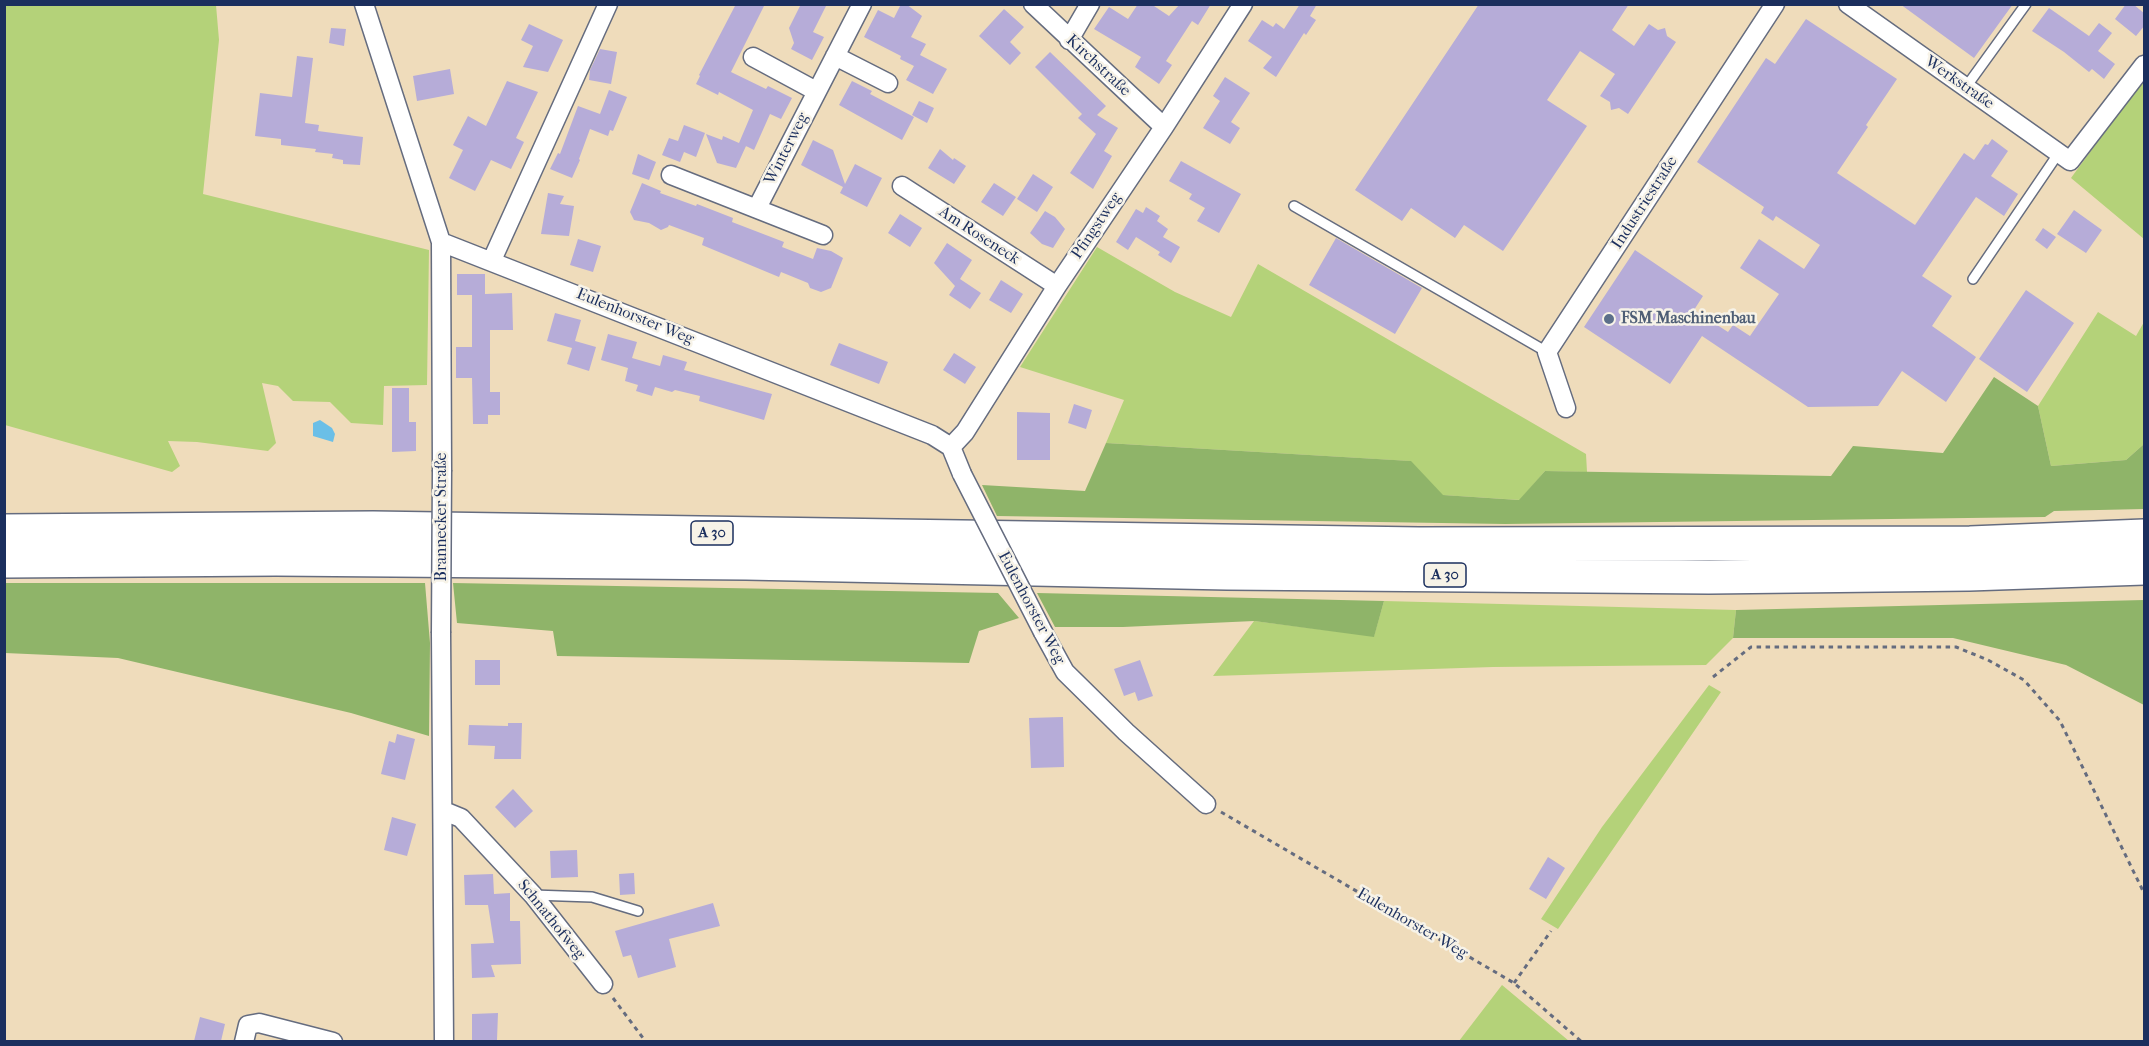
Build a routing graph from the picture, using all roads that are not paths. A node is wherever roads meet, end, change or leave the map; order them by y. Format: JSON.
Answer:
{"nodes":[{"id":1,"x":364,"y":4,"type":"edge"},
{"id":2,"x":608,"y":4,"type":"edge"},
{"id":3,"x":862,"y":4,"type":"edge"},
{"id":4,"x":1033,"y":4,"type":"edge"},
{"id":5,"x":1090,"y":4,"type":"edge"},
{"id":6,"x":1243,"y":4,"type":"edge"},
{"id":7,"x":1775,"y":4,"type":"edge"},
{"id":8,"x":1848,"y":4,"type":"edge"},
{"id":9,"x":2026,"y":4,"type":"edge"},
{"id":10,"x":1068,"y":40,"type":"junction"},
{"id":11,"x":835,"y":56,"type":"junction"},
{"id":12,"x":753,"y":57,"type":"dead end"},
{"id":13,"x":2145,"y":64,"type":"edge"},
{"id":14,"x":888,"y":83,"type":"dead end"},
{"id":15,"x":1966,"y":87,"type":"junction"},
{"id":16,"x":816,"y":91,"type":"junction"},
{"id":17,"x":1164,"y":127,"type":"junction"},
{"id":18,"x":2064,"y":158,"type":"junction"},
{"id":19,"x":671,"y":175,"type":"dead end"},
{"id":20,"x":902,"y":186,"type":"dead end"},
{"id":21,"x":1294,"y":206,"type":"dead end"},
{"id":22,"x":757,"y":208,"type":"junction"},
{"id":23,"x":823,"y":235,"type":"dead end"},
{"id":24,"x":441,"y":242,"type":"junction"},
{"id":25,"x":492,"y":260,"type":"junction"},
{"id":26,"x":1973,"y":279,"type":"dead end"},
{"id":27,"x":1057,"y":286,"type":"junction"},
{"id":28,"x":1547,"y":352,"type":"junction"},
{"id":29,"x":1566,"y":408,"type":"dead end"},
{"id":30,"x":951,"y":447,"type":"junction"},
{"id":31,"x":4,"y":531,"type":"edge"},
{"id":32,"x":2145,"y":536,"type":"edge"},
{"id":33,"x":4,"y":561,"type":"edge"},
{"id":34,"x":2145,"y":568,"type":"edge"},
{"id":35,"x":1206,"y":804,"type":"road end"},
{"id":36,"x":444,"y":811,"type":"junction"},
{"id":37,"x":533,"y":895,"type":"junction"},
{"id":38,"x":638,"y":911,"type":"dead end"},
{"id":39,"x":603,"y":984,"type":"road end"},
{"id":40,"x":244,"y":1041,"type":"edge"},
{"id":41,"x":333,"y":1041,"type":"edge"},
{"id":42,"x":444,"y":1041,"type":"edge"}],
"edges":[{"from":1,"to":24,"type":"street","name":"Brannecker Straße"},
{"from":2,"to":25,"type":"street"},
{"from":3,"to":11,"type":"street","name":"Winterweg"},
{"from":4,"to":10,"type":"street","name":"Kirchstraße"},
{"from":5,"to":10,"type":"street"},
{"from":6,"to":17,"type":"street","name":"Pfingstweg"},
{"from":7,"to":28,"type":"street","name":"Industriestraße"},
{"from":8,"to":15,"type":"street","name":"Werkstraße"},
{"from":9,"to":15,"type":"lane"},
{"from":10,"to":17,"type":"street","name":"Kirchstraße"},
{"from":11,"to":14,"type":"street"},
{"from":11,"to":16,"type":"street","name":"Winterweg"},
{"from":12,"to":16,"type":"street"},
{"from":13,"to":18,"type":"street"},
{"from":15,"to":18,"type":"street","name":"Werkstraße"},
{"from":16,"to":22,"type":"street","name":"Winterweg"},
{"from":17,"to":27,"type":"street","name":"Pfingstweg"},
{"from":18,"to":26,"type":"lane"},
{"from":19,"to":22,"type":"street"},
{"from":20,"to":27,"type":"street","name":"Am Roseneck"},
{"from":21,"to":28,"type":"lane"},
{"from":22,"to":23,"type":"street"},
{"from":24,"to":25,"type":"street","name":"Eulenhorster Weg"},
{"from":24,"to":36,"type":"street","name":"Brannecker Straße","bridge":true},
{"from":25,"to":30,"type":"street","name":"Eulenhorster Weg"},
{"from":27,"to":30,"type":"street","name":"Pfingstweg"},
{"from":28,"to":29,"type":"street"},
{"from":30,"to":35,"type":"street","name":"Eulenhorster Weg","bridge":true},
{"from":31,"to":32,"type":"highway","number":"A 30"},
{"from":33,"to":34,"type":"highway","number":"A 30"},
{"from":36,"to":37,"type":"street","name":"Schnathofweg"},
{"from":36,"to":42,"type":"street","name":"Brannecker Straße"},
{"from":37,"to":38,"type":"lane"},
{"from":37,"to":39,"type":"street","name":"Schnathofweg"},
{"from":40,"to":41,"type":"street"}]}
